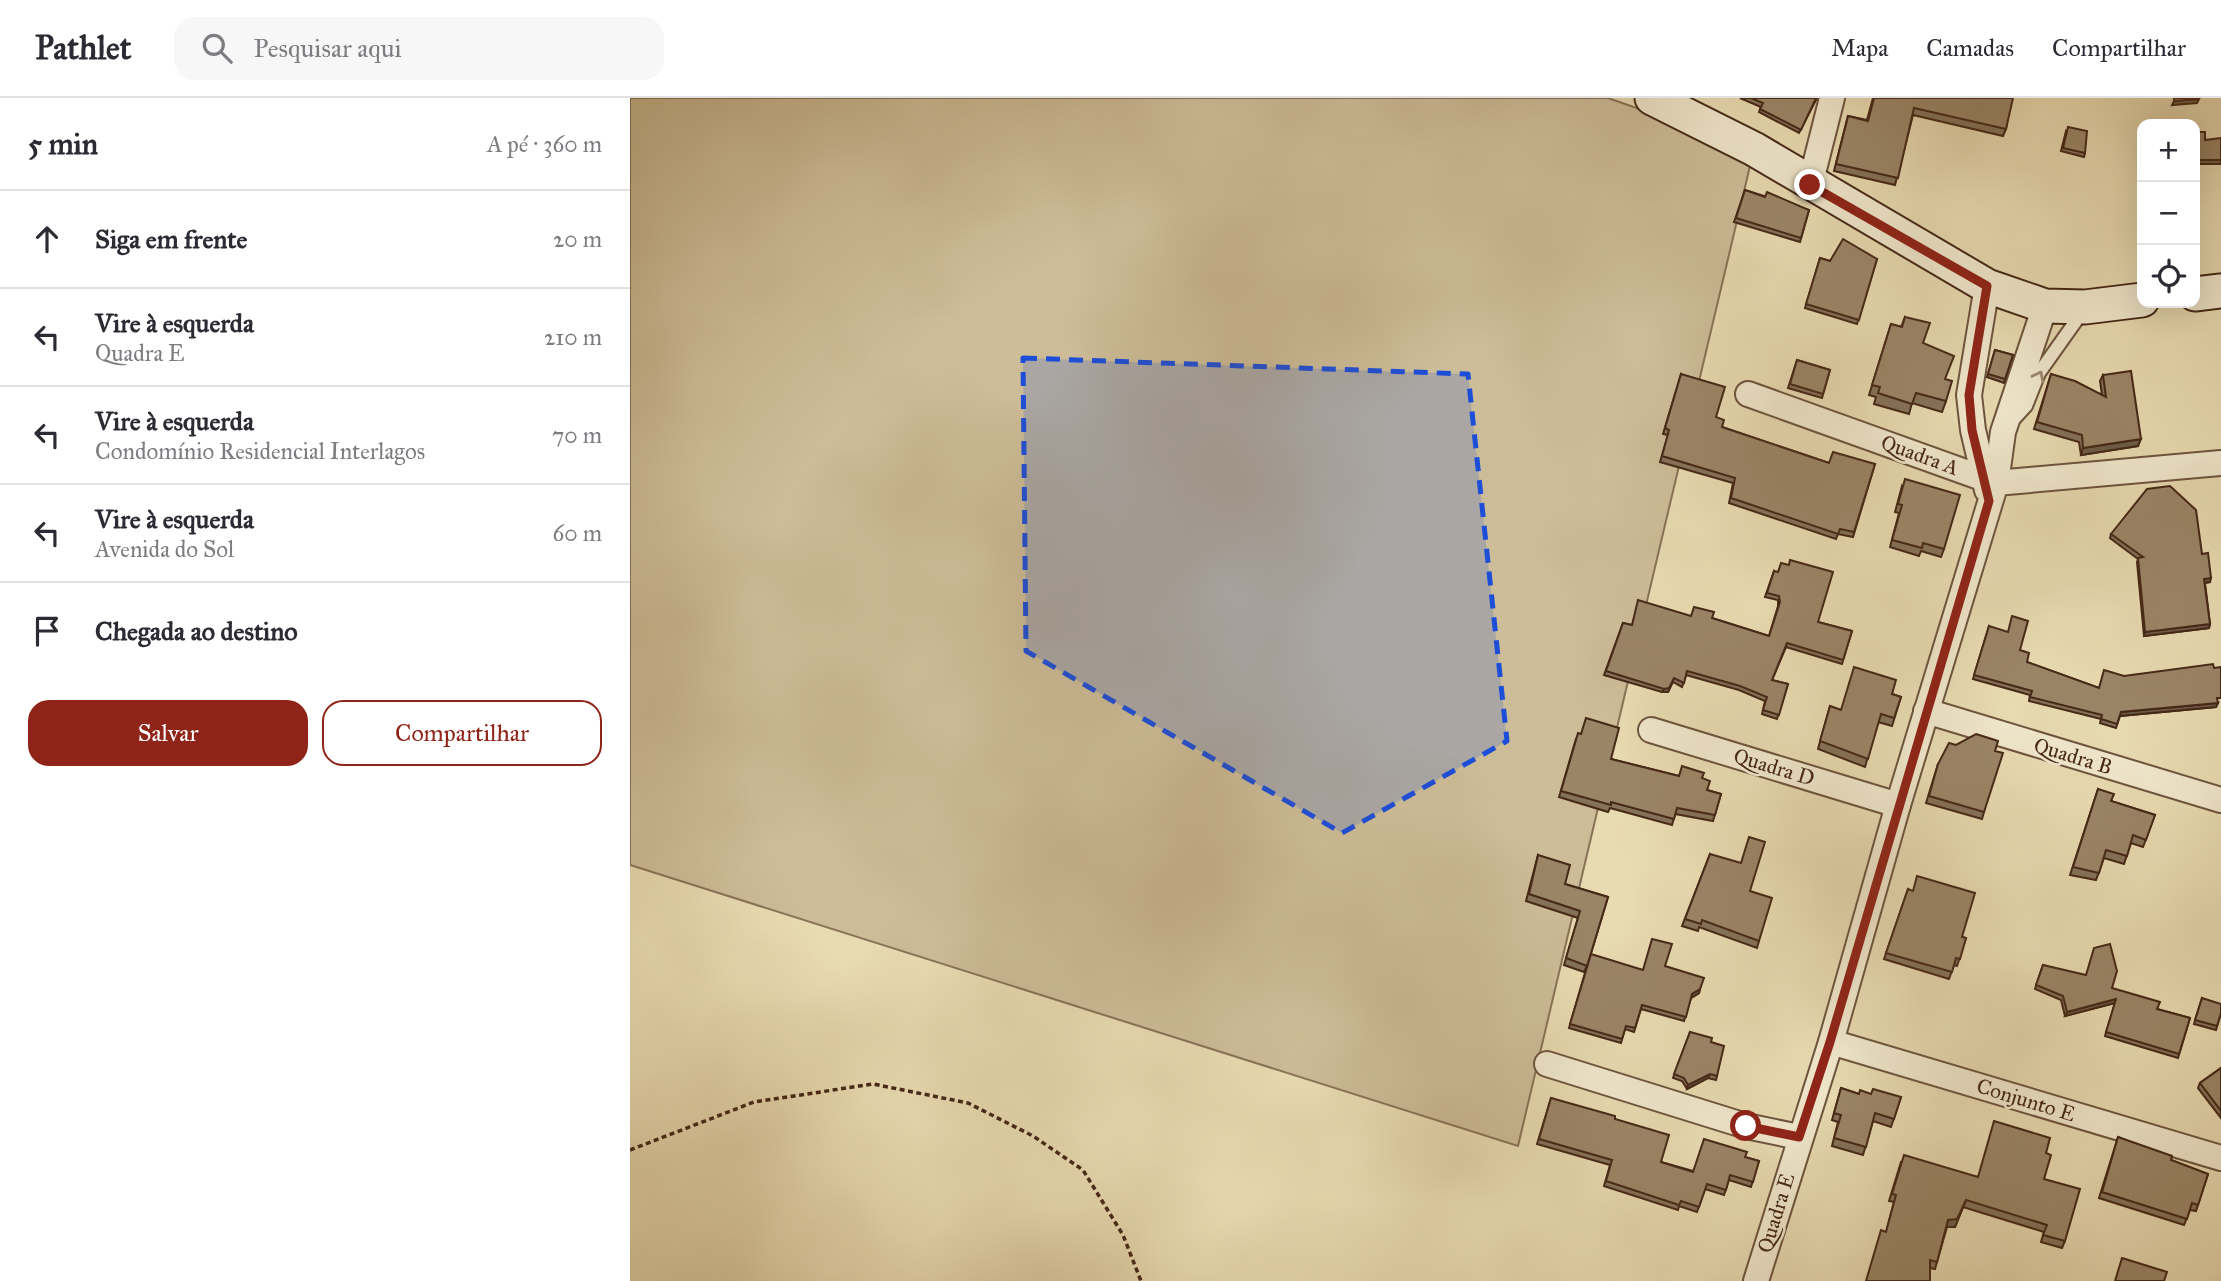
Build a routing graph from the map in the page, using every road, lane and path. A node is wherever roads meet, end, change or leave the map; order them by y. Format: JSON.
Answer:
{"nodes":[{"id":1,"x":1652,"y":98,"type":"edge"},
{"id":2,"x":1832,"y":98,"type":"edge"},
{"id":3,"x":1810,"y":185,"type":"junction"},
{"id":4,"x":1987,"y":286,"type":"junction"},
{"id":5,"x":2221,"y":291,"type":"edge"},
{"id":6,"x":2200,"y":293,"type":"edge"},
{"id":7,"x":2137,"y":301,"type":"edge"},
{"id":8,"x":2045,"y":306,"type":"junction"},
{"id":9,"x":2085,"y":307,"type":"junction"},
{"id":10,"x":1748,"y":394,"type":"dead end"},
{"id":11,"x":2003,"y":432,"type":"junction"},
{"id":12,"x":2221,"y":463,"type":"edge"},
{"id":13,"x":1990,"y":487,"type":"junction"},
{"id":14,"x":1926,"y":711,"type":"junction"},
{"id":15,"x":1651,"y":730,"type":"dead end"},
{"id":16,"x":2221,"y":800,"type":"edge"},
{"id":17,"x":1898,"y":805,"type":"junction"},
{"id":18,"x":1830,"y":1042,"type":"junction"},
{"id":19,"x":1547,"y":1065,"type":"dead end"},
{"id":20,"x":1799,"y":1137,"type":"junction"},
{"id":21,"x":630,"y":1150,"type":"edge"},
{"id":22,"x":2221,"y":1158,"type":"edge"},
{"id":23,"x":1141,"y":1281,"type":"edge"},
{"id":24,"x":1756,"y":1281,"type":"edge"}],
"edges":[{"from":1,"to":3,"type":"street"},
{"from":2,"to":3,"type":"street"},
{"from":3,"to":4,"type":"street"},
{"from":4,"to":8,"type":"street"},
{"from":4,"to":13,"type":"street"},
{"from":5,"to":6,"type":"street"},
{"from":7,"to":9,"type":"street"},
{"from":8,"to":9,"type":"street"},
{"from":8,"to":11,"type":"street","name":"Quadra E"},
{"from":11,"to":9,"type":"lane","one_way":true},
{"from":10,"to":13,"type":"street","name":"Quadra A"},
{"from":11,"to":13,"type":"street","name":"Quadra E"},
{"from":12,"to":13,"type":"street","name":"Quadra A"},
{"from":13,"to":14,"type":"street","name":"Quadra E"},
{"from":14,"to":16,"type":"street","name":"Quadra B"},
{"from":14,"to":17,"type":"street","name":"Quadra E"},
{"from":15,"to":17,"type":"street","name":"Quadra D"},
{"from":17,"to":18,"type":"street","name":"Quadra E"},
{"from":18,"to":20,"type":"street","name":"Quadra E"},
{"from":18,"to":22,"type":"street","name":"Conjunto E"},
{"from":19,"to":20,"type":"street"},
{"from":20,"to":24,"type":"street","name":"Quadra E"},
{"from":21,"to":23,"type":"path"}]}
